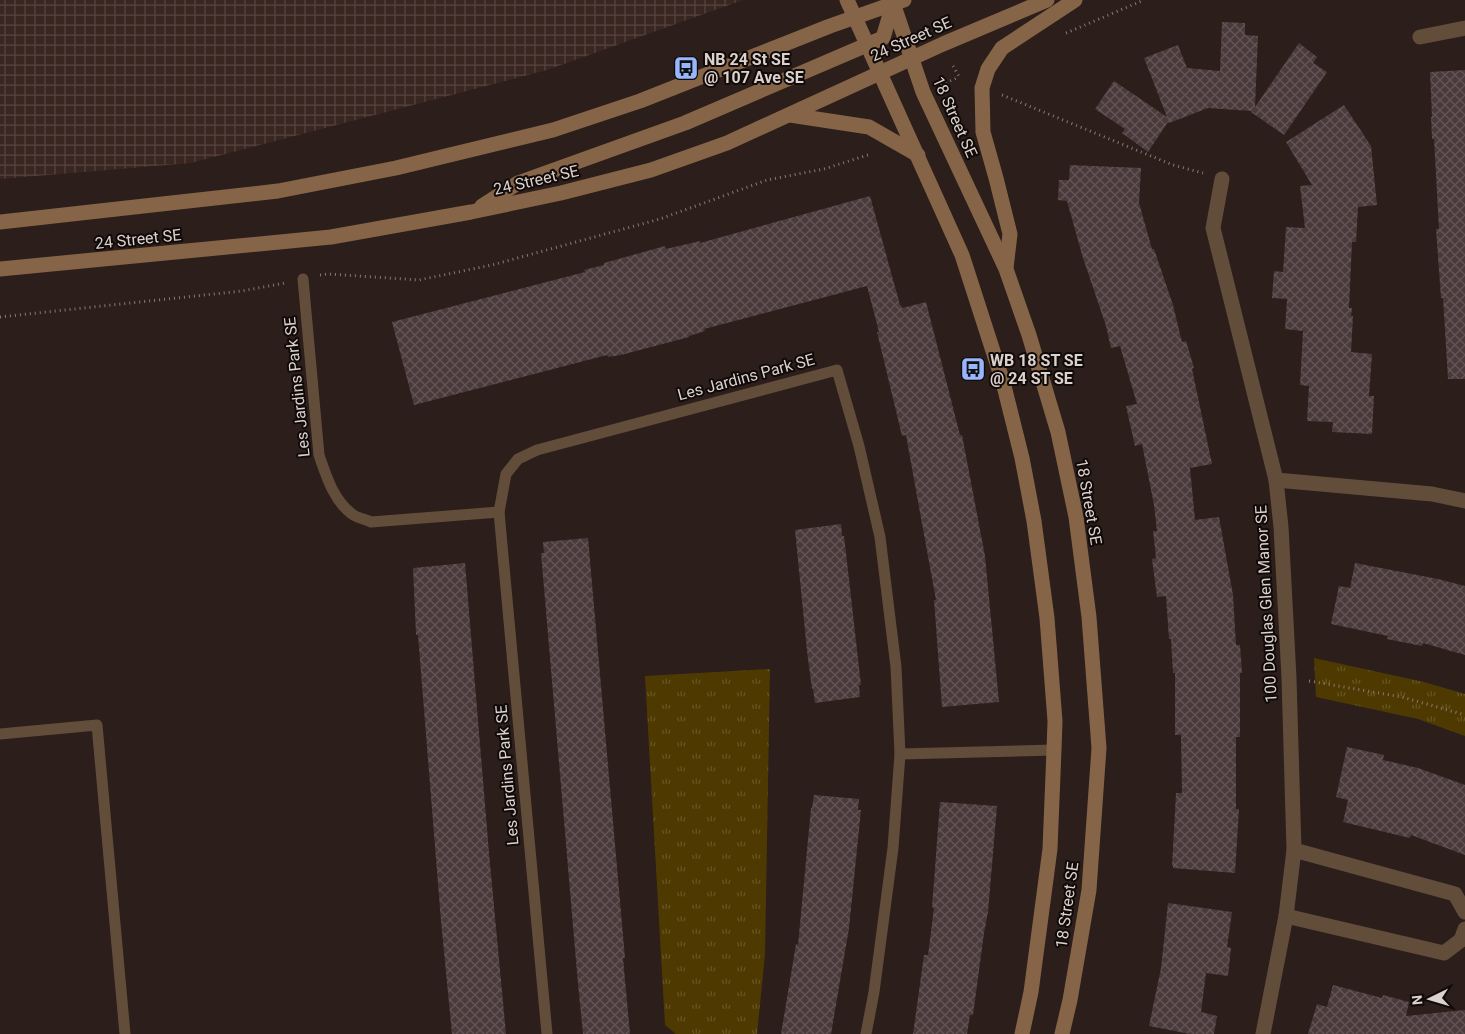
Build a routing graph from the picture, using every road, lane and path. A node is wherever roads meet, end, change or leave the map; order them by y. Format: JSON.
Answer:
{"nodes":[{"id":1,"x":847,"y":0,"type":"edge"},
{"id":2,"x":1048,"y":0,"type":"edge"},
{"id":3,"x":1074,"y":0,"type":"edge"},
{"id":4,"x":1144,"y":0,"type":"edge"},
{"id":5,"x":896,"y":1,"type":"edge"},
{"id":6,"x":855,"y":17,"type":"junction"},
{"id":7,"x":1465,"y":28,"type":"edge"},
{"id":8,"x":1065,"y":34,"type":"dead end"},
{"id":9,"x":1420,"y":37,"type":"dead end"},
{"id":10,"x":868,"y":45,"type":"junction"},
{"id":11,"x":910,"y":59,"type":"junction"},
{"id":12,"x":953,"y":66,"type":"dead end"},
{"id":13,"x":880,"y":72,"type":"junction"},
{"id":14,"x":932,"y":88,"type":"dead end"},
{"id":15,"x":996,"y":92,"type":"dead end"},
{"id":16,"x":790,"y":115,"type":"junction"},
{"id":17,"x":872,"y":154,"type":"dead end"},
{"id":18,"x":918,"y":155,"type":"junction"},
{"id":19,"x":1222,"y":179,"type":"joint"},
{"id":20,"x":471,"y":212,"type":"junction"},
{"id":21,"x":0,"y":222,"type":"edge"},
{"id":22,"x":0,"y":269,"type":"edge"},
{"id":23,"x":1006,"y":269,"type":"junction"},
{"id":24,"x":303,"y":279,"type":"junction"},
{"id":25,"x":0,"y":317,"type":"edge"},
{"id":26,"x":1276,"y":480,"type":"junction"},
{"id":27,"x":1465,"y":501,"type":"edge"},
{"id":28,"x":499,"y":512,"type":"junction"},
{"id":29,"x":1289,"y":678,"type":"junction"},
{"id":30,"x":1465,"y":715,"type":"edge"},
{"id":31,"x":0,"y":734,"type":"edge"},
{"id":32,"x":1054,"y":750,"type":"junction"},
{"id":33,"x":900,"y":754,"type":"junction"},
{"id":34,"x":1294,"y":850,"type":"junction"},
{"id":35,"x":1465,"y":912,"type":"edge"},
{"id":36,"x":1286,"y":916,"type":"junction"},
{"id":37,"x":1465,"y":929,"type":"edge"},
{"id":38,"x":125,"y":1034,"type":"edge"},
{"id":39,"x":547,"y":1034,"type":"edge"},
{"id":40,"x":866,"y":1034,"type":"edge"},
{"id":41,"x":1022,"y":1034,"type":"edge"},
{"id":42,"x":1062,"y":1034,"type":"edge"},
{"id":43,"x":1263,"y":1034,"type":"edge"}],
"edges":[{"from":1,"to":6,"type":"main road","name":"18 Street SE"},
{"from":2,"to":11,"type":"main road","name":"24 Street SE"},
{"from":3,"to":23,"type":"main road"},
{"from":4,"to":8,"type":"path"},
{"from":5,"to":6,"type":"main road","name":"24 Street SE"},
{"from":5,"to":10,"type":"main road","name":"24 Street SE"},
{"from":5,"to":11,"type":"main road","name":"18 Street SE"},
{"from":6,"to":10,"type":"main road","name":"18 Street SE"},
{"from":6,"to":21,"type":"main road","name":"24 Street SE"},
{"from":7,"to":9,"type":"street"},
{"from":10,"to":13,"type":"main road","name":"18 Street SE"},
{"from":10,"to":20,"type":"main road","name":"24 Street SE"},
{"from":11,"to":13,"type":"main road","name":"24 Street SE"},
{"from":11,"to":23,"type":"main road","name":"18 Street SE"},
{"from":12,"to":14,"type":"path"},
{"from":13,"to":16,"type":"main road","name":"24 Street SE"},
{"from":13,"to":18,"type":"main road","name":"18 Street SE"},
{"from":15,"to":19,"type":"path"},
{"from":16,"to":18,"type":"main road"},
{"from":16,"to":20,"type":"main road","name":"24 Street SE"},
{"from":17,"to":24,"type":"path"},
{"from":18,"to":32,"type":"main road","name":"18 Street SE"},
{"from":19,"to":26,"type":"street","name":"100 Douglas Glen Manor SE"},
{"from":20,"to":22,"type":"main road","name":"24 Street SE"},
{"from":23,"to":42,"type":"main road","name":"18 Street SE"},
{"from":24,"to":25,"type":"path"},
{"from":24,"to":28,"type":"lane","name":"Les Jardins Park SE"},
{"from":26,"to":27,"type":"street"},
{"from":26,"to":29,"type":"street","name":"100 Douglas Glen Manor SE"},
{"from":28,"to":33,"type":"lane","name":"Les Jardins Park SE"},
{"from":28,"to":39,"type":"lane","name":"Les Jardins Park SE"},
{"from":29,"to":30,"type":"path"},
{"from":29,"to":34,"type":"street","name":"100 Douglas Glen Manor SE"},
{"from":31,"to":38,"type":"lane"},
{"from":32,"to":33,"type":"lane"},
{"from":32,"to":41,"type":"main road","name":"18 Street SE"},
{"from":33,"to":40,"type":"lane","name":"Les Jardins Park SE"},
{"from":34,"to":35,"type":"street"},
{"from":34,"to":36,"type":"street","name":"100 Douglas Glen Manor SE"},
{"from":36,"to":37,"type":"street"},
{"from":36,"to":43,"type":"street","name":"100 Douglas Glen Manor SE"}]}
